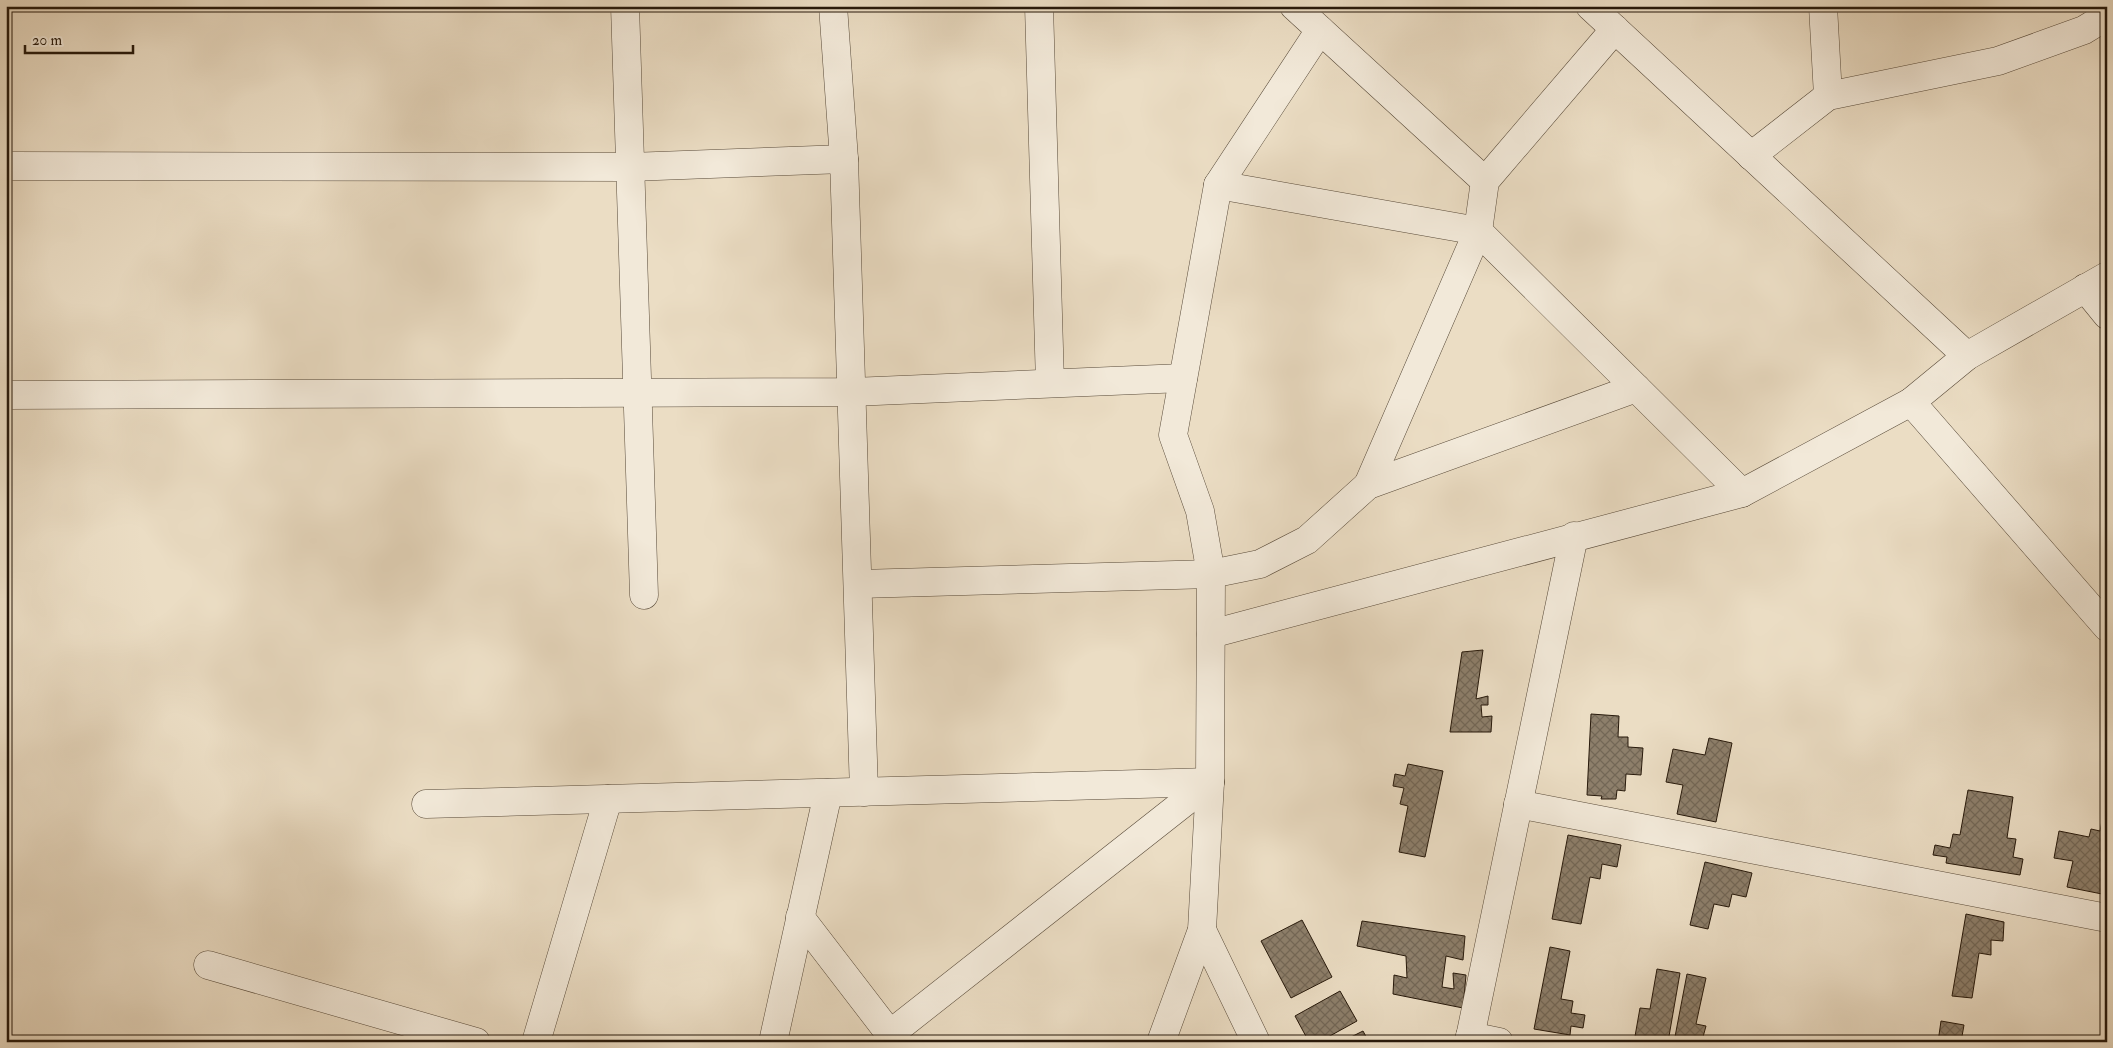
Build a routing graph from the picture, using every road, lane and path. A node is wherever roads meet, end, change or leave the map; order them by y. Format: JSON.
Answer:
{"nodes":[{"id":1,"x":625,"y":6,"type":"edge"},
{"id":2,"x":1039,"y":6,"type":"edge"},
{"id":3,"x":1294,"y":6,"type":"edge"},
{"id":4,"x":1590,"y":6,"type":"edge"},
{"id":5,"x":1823,"y":6,"type":"edge"},
{"id":6,"x":828,"y":8,"type":"edge"},
{"id":7,"x":2107,"y":16,"type":"edge"},
{"id":8,"x":1614,"y":29,"type":"junction"},
{"id":9,"x":1320,"y":30,"type":"junction"},
{"id":10,"x":1828,"y":96,"type":"junction"},
{"id":11,"x":1751,"y":156,"type":"junction"},
{"id":12,"x":844,"y":159,"type":"junction"},
{"id":13,"x":6,"y":166,"type":"edge"},
{"id":14,"x":630,"y":167,"type":"junction"},
{"id":15,"x":1485,"y":181,"type":"junction"},
{"id":16,"x":1218,"y":185,"type":"junction"},
{"id":17,"x":1478,"y":231,"type":"junction"},
{"id":18,"x":2096,"y":282,"type":"edge"},
{"id":19,"x":2107,"y":314,"type":"edge"},
{"id":20,"x":1967,"y":356,"type":"junction"},
{"id":21,"x":1183,"y":378,"type":"junction"},
{"id":22,"x":1050,"y":383,"type":"junction"},
{"id":23,"x":1636,"y":388,"type":"junction"},
{"id":24,"x":852,"y":392,"type":"junction"},
{"id":25,"x":638,"y":394,"type":"junction"},
{"id":26,"x":6,"y":395,"type":"edge"},
{"id":27,"x":1911,"y":402,"type":"junction"},
{"id":28,"x":1368,"y":485,"type":"junction"},
{"id":29,"x":1742,"y":493,"type":"junction"},
{"id":30,"x":1574,"y":536,"type":"junction"},
{"id":31,"x":1211,"y":574,"type":"junction"},
{"id":32,"x":859,"y":584,"type":"junction"},
{"id":33,"x":644,"y":595,"type":"dead end"},
{"id":34,"x":2107,"y":627,"type":"edge"},
{"id":35,"x":1211,"y":634,"type":"junction"},
{"id":36,"x":1210,"y":782,"type":"junction"},
{"id":37,"x":864,"y":792,"type":"junction"},
{"id":38,"x":828,"y":793,"type":"junction"},
{"id":39,"x":608,"y":799,"type":"junction"},
{"id":40,"x":426,"y":804,"type":"dead end"},
{"id":41,"x":1518,"y":804,"type":"junction"},
{"id":42,"x":800,"y":917,"type":"junction"},
{"id":43,"x":2107,"y":918,"type":"edge"},
{"id":44,"x":1202,"y":930,"type":"junction"},
{"id":45,"x":208,"y":965,"type":"dead end"},
{"id":46,"x":893,"y":1038,"type":"edge"},
{"id":47,"x":1470,"y":1039,"type":"edge"},
{"id":48,"x":476,"y":1042,"type":"edge"},
{"id":49,"x":536,"y":1042,"type":"edge"},
{"id":50,"x":773,"y":1042,"type":"edge"},
{"id":51,"x":1161,"y":1042,"type":"edge"},
{"id":52,"x":1256,"y":1042,"type":"edge"},
{"id":53,"x":1499,"y":1042,"type":"edge"}],
"edges":[{"from":1,"to":14,"type":"street"},
{"from":2,"to":22,"type":"street"},
{"from":3,"to":9,"type":"street"},
{"from":4,"to":8,"type":"street"},
{"from":5,"to":10,"type":"street"},
{"from":6,"to":12,"type":"street"},
{"from":7,"to":10,"type":"street"},
{"from":8,"to":11,"type":"street"},
{"from":8,"to":15,"type":"street"},
{"from":9,"to":15,"type":"street"},
{"from":9,"to":16,"type":"street"},
{"from":10,"to":11,"type":"street"},
{"from":11,"to":20,"type":"street"},
{"from":12,"to":14,"type":"street"},
{"from":12,"to":24,"type":"street"},
{"from":13,"to":14,"type":"street"},
{"from":14,"to":25,"type":"street"},
{"from":15,"to":17,"type":"street"},
{"from":16,"to":17,"type":"street"},
{"from":16,"to":21,"type":"street"},
{"from":17,"to":23,"type":"street"},
{"from":17,"to":28,"type":"street"},
{"from":18,"to":19,"type":"street"},
{"from":18,"to":20,"type":"street"},
{"from":20,"to":27,"type":"street"},
{"from":21,"to":22,"type":"street"},
{"from":21,"to":31,"type":"street"},
{"from":22,"to":24,"type":"street"},
{"from":23,"to":28,"type":"street"},
{"from":23,"to":29,"type":"street"},
{"from":24,"to":25,"type":"street"},
{"from":24,"to":32,"type":"street"},
{"from":25,"to":26,"type":"street"},
{"from":25,"to":33,"type":"street"},
{"from":27,"to":29,"type":"street"},
{"from":27,"to":34,"type":"street"},
{"from":28,"to":31,"type":"street"},
{"from":29,"to":30,"type":"street"},
{"from":30,"to":35,"type":"street"},
{"from":30,"to":41,"type":"street"},
{"from":31,"to":32,"type":"street"},
{"from":31,"to":35,"type":"street"},
{"from":32,"to":37,"type":"street"},
{"from":35,"to":36,"type":"street"},
{"from":36,"to":37,"type":"street"},
{"from":36,"to":44,"type":"street"},
{"from":36,"to":46,"type":"street"},
{"from":37,"to":38,"type":"street"},
{"from":38,"to":39,"type":"street"},
{"from":38,"to":42,"type":"street"},
{"from":39,"to":40,"type":"street"},
{"from":39,"to":49,"type":"street"},
{"from":41,"to":43,"type":"street"},
{"from":41,"to":47,"type":"street"},
{"from":42,"to":46,"type":"street"},
{"from":42,"to":50,"type":"street"},
{"from":44,"to":51,"type":"street"},
{"from":44,"to":52,"type":"street"},
{"from":45,"to":48,"type":"street"},
{"from":47,"to":53,"type":"street"}]}
